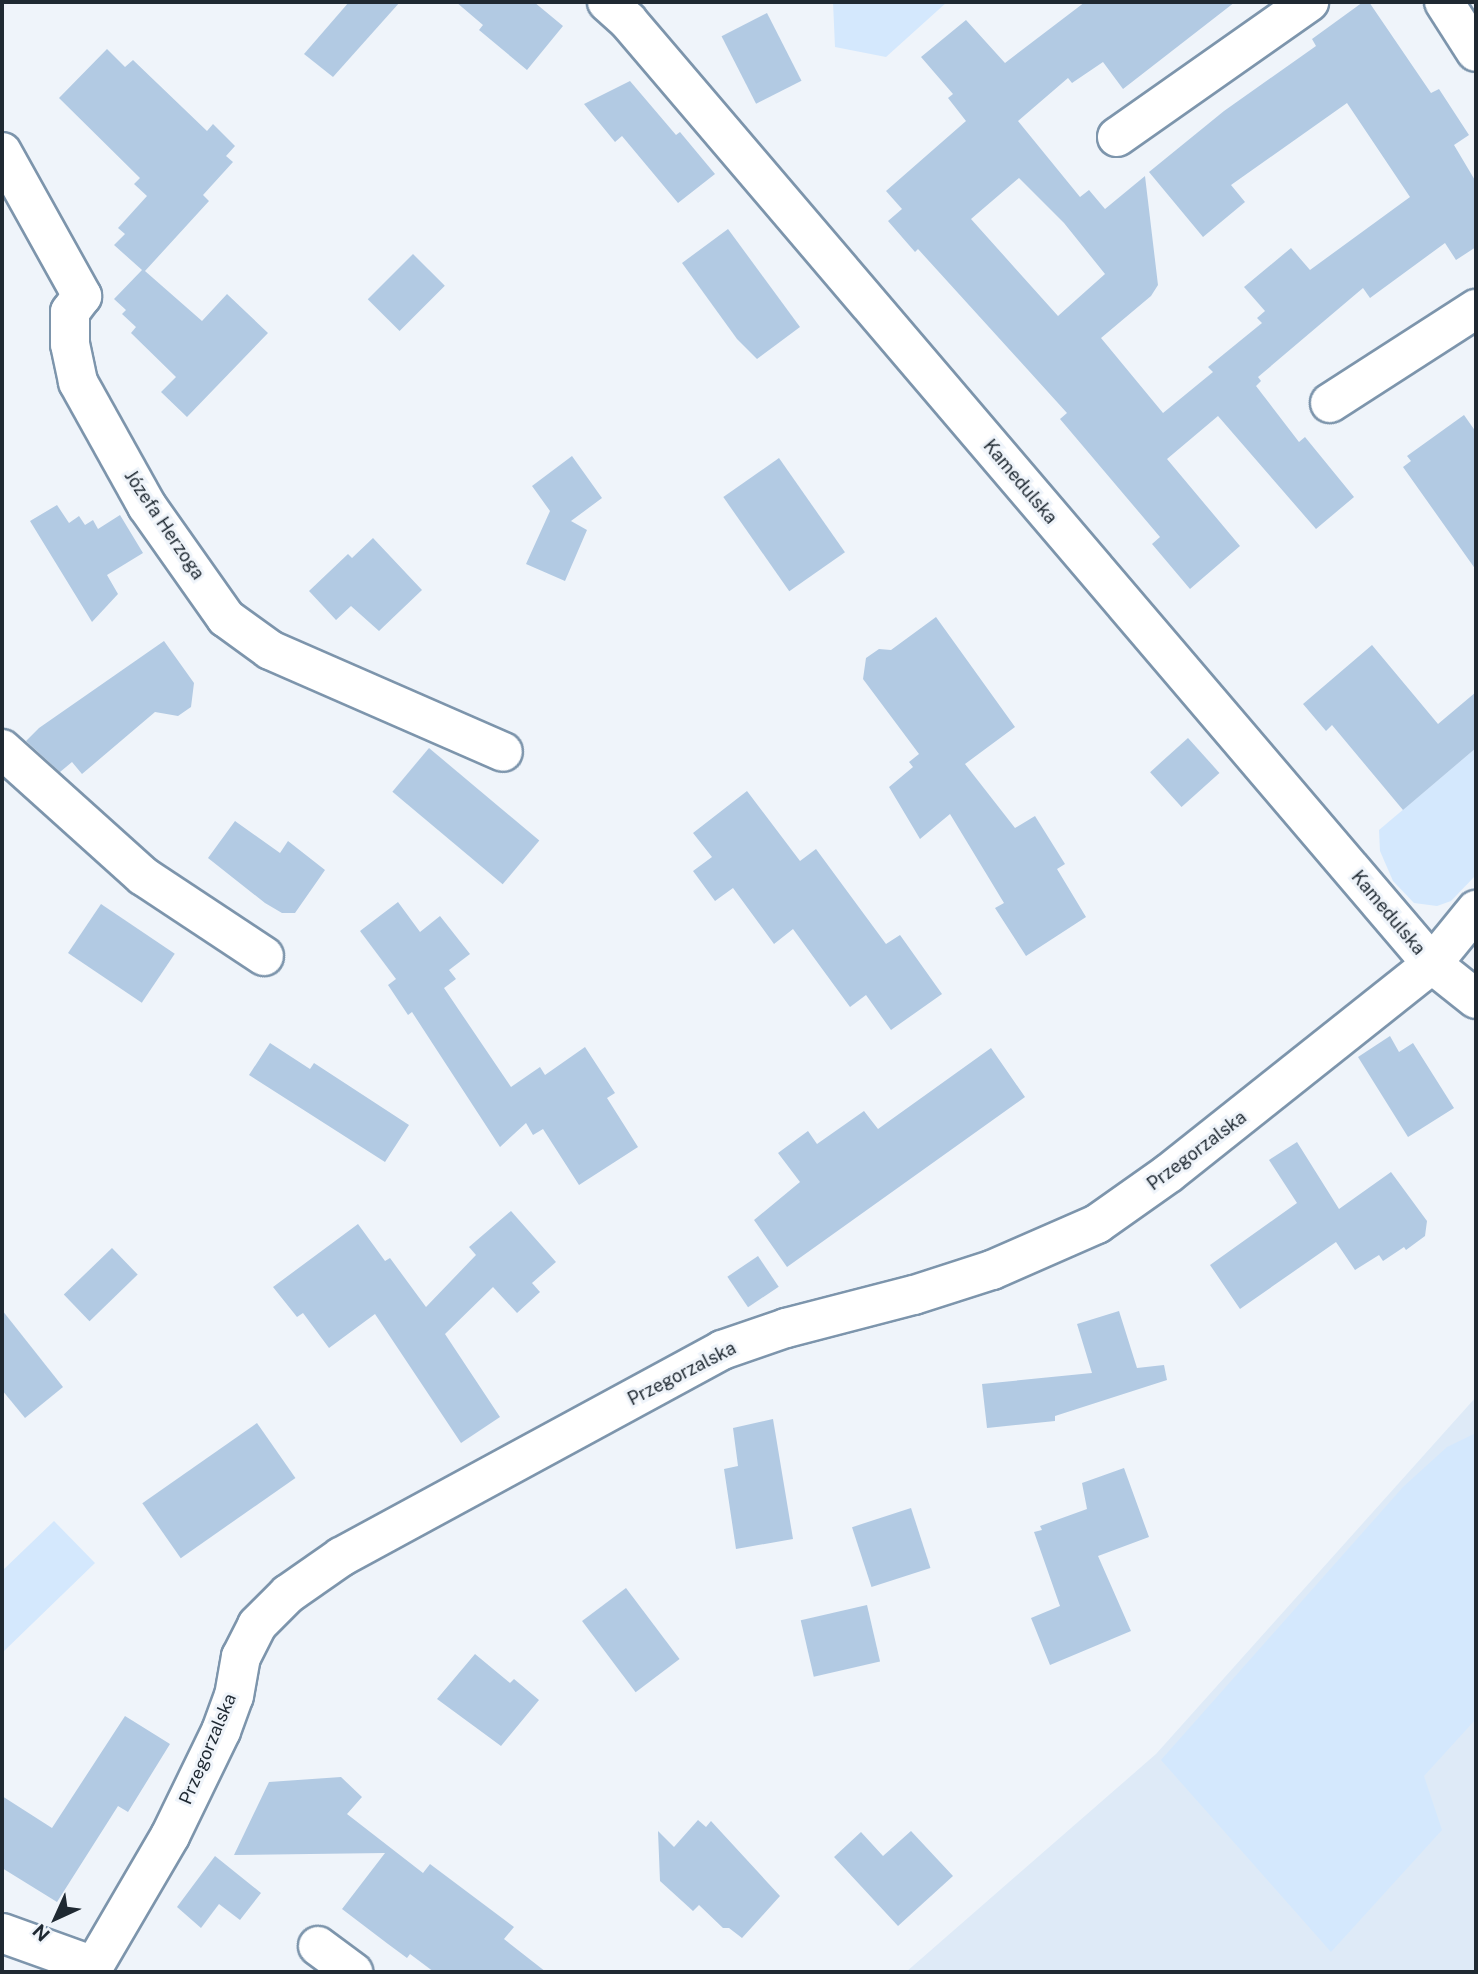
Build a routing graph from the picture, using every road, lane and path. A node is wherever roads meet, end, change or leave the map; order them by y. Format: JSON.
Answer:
{"nodes":[{"id":1,"x":607,"y":2,"type":"edge"},
{"id":2,"x":1309,"y":2,"type":"edge"},
{"id":3,"x":1444,"y":2,"type":"edge"},
{"id":4,"x":1476,"y":52,"type":"edge"},
{"id":5,"x":1117,"y":137,"type":"dead end"},
{"id":6,"x":2,"y":152,"type":"edge"},
{"id":7,"x":1476,"y":309,"type":"edge"},
{"id":8,"x":1330,"y":403,"type":"dead end"},
{"id":9,"x":2,"y":749,"type":"edge"},
{"id":10,"x":503,"y":752,"type":"dead end"},
{"id":11,"x":1476,"y":910,"type":"edge"},
{"id":12,"x":264,"y":956,"type":"dead end"},
{"id":13,"x":1432,"y":964,"type":"junction"},
{"id":14,"x":1476,"y":999,"type":"edge"},
{"id":15,"x":2,"y":1933,"type":"edge"},
{"id":16,"x":318,"y":1946,"type":"dead end"},
{"id":17,"x":94,"y":1969,"type":"edge"},
{"id":18,"x":353,"y":1972,"type":"edge"}],
"edges":[{"from":1,"to":13,"type":"street","name":"Kamedulska"},
{"from":2,"to":5,"type":"street"},
{"from":3,"to":4,"type":"street"},
{"from":6,"to":10,"type":"street","name":"Józefa Herzoga"},
{"from":7,"to":8,"type":"street"},
{"from":9,"to":12,"type":"street"},
{"from":11,"to":13,"type":"street","name":"Przegorzalska"},
{"from":13,"to":14,"type":"street"},
{"from":13,"to":17,"type":"street","name":"Przegorzalska"},
{"from":15,"to":17,"type":"street"},
{"from":16,"to":18,"type":"street"}]}
